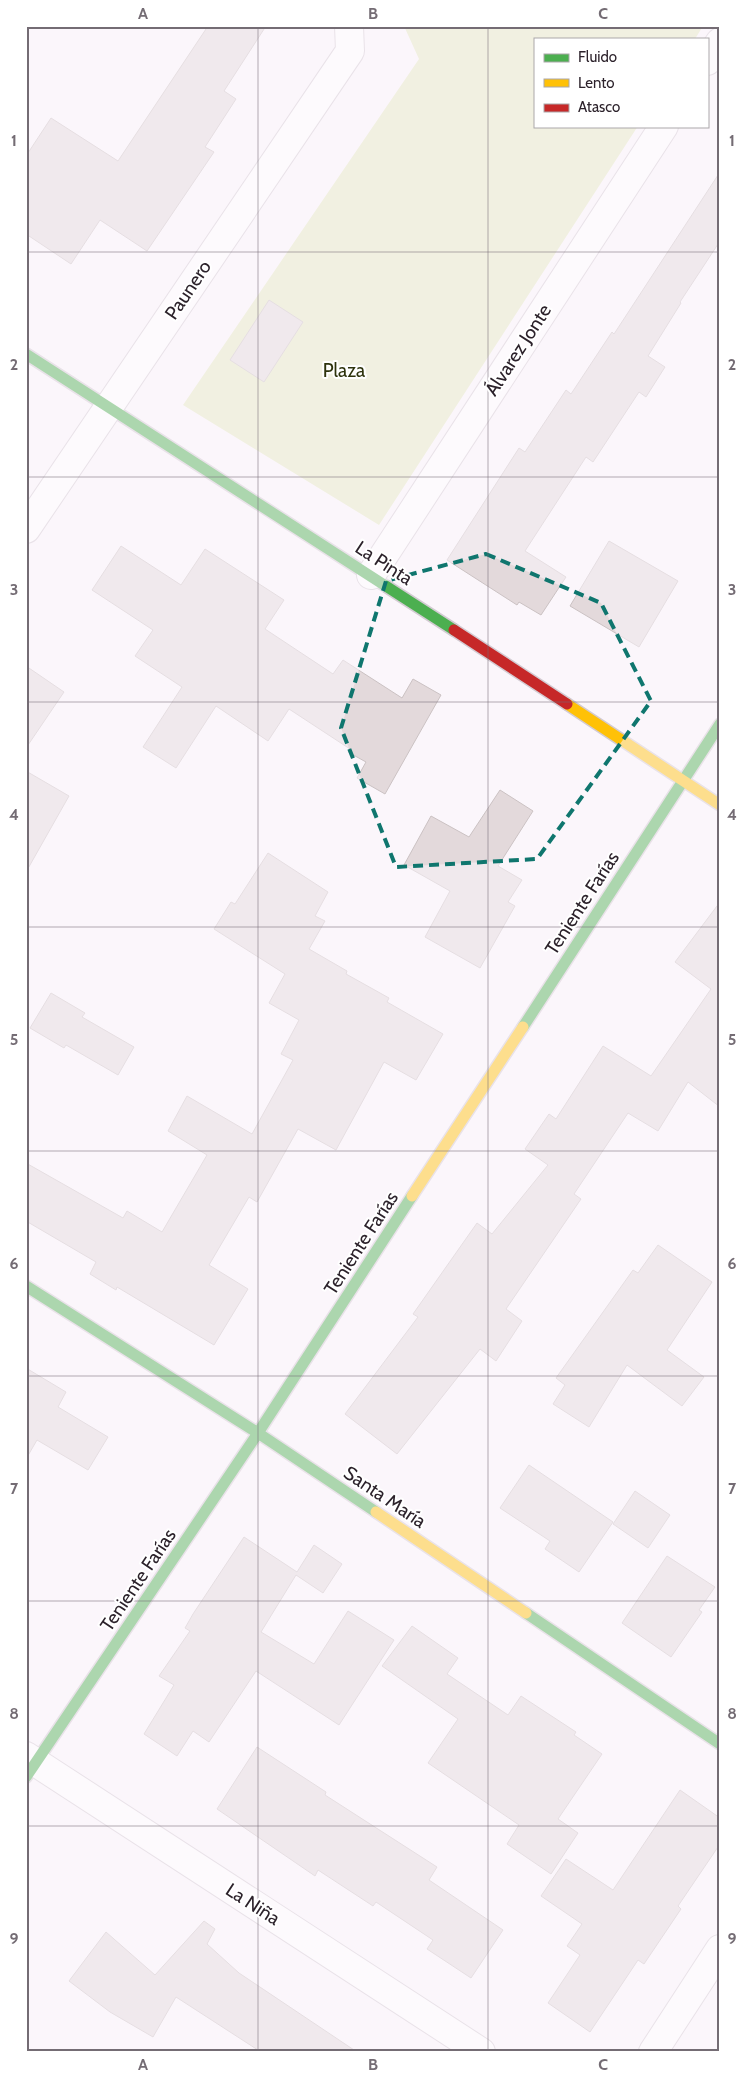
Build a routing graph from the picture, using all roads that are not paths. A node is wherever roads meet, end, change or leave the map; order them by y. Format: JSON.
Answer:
{"nodes":[{"id":1,"x":349,"y":38,"type":"edge"},
{"id":2,"x":720,"y":42,"type":"edge"},
{"id":3,"x":708,"y":60,"type":"edge"},
{"id":4,"x":663,"y":128,"type":"edge"},
{"id":5,"x":26,"y":354,"type":"edge"},
{"id":6,"x":108,"y":408,"type":"junction"},
{"id":7,"x":26,"y":530,"type":"edge"},
{"id":8,"x":371,"y":575,"type":"junction"},
{"id":9,"x":720,"y":724,"type":"edge"},
{"id":10,"x":682,"y":780,"type":"junction"},
{"id":11,"x":720,"y":805,"type":"edge"},
{"id":12,"x":26,"y":1286,"type":"edge"},
{"id":13,"x":258,"y":1433,"type":"junction"},
{"id":14,"x":720,"y":1744,"type":"edge"},
{"id":15,"x":29,"y":1765,"type":"edge"},
{"id":16,"x":720,"y":1949,"type":"edge"},
{"id":17,"x":481,"y":2052,"type":"edge"},
{"id":18,"x":652,"y":2052,"type":"edge"}],
"edges":[{"from":1,"to":6,"type":"street","name":"Paunero"},
{"from":2,"to":3,"type":"street"},
{"from":4,"to":8,"type":"street","name":"Álvarez Jonte"},
{"from":5,"to":6,"type":"street","name":"La Pinta"},
{"from":6,"to":7,"type":"street","name":"Paunero"},
{"from":6,"to":8,"type":"street","name":"La Pinta"},
{"from":8,"to":10,"type":"street","name":"La Pinta"},
{"from":9,"to":10,"type":"street","name":"Teniente Farías"},
{"from":10,"to":11,"type":"street","name":"La Pinta"},
{"from":10,"to":13,"type":"street","name":"Teniente Farías"},
{"from":12,"to":13,"type":"street","name":"Santa María"},
{"from":13,"to":14,"type":"street","name":"Santa María"},
{"from":13,"to":15,"type":"street","name":"Teniente Farías"},
{"from":15,"to":17,"type":"street","name":"La Niña"},
{"from":16,"to":18,"type":"street"}]}
